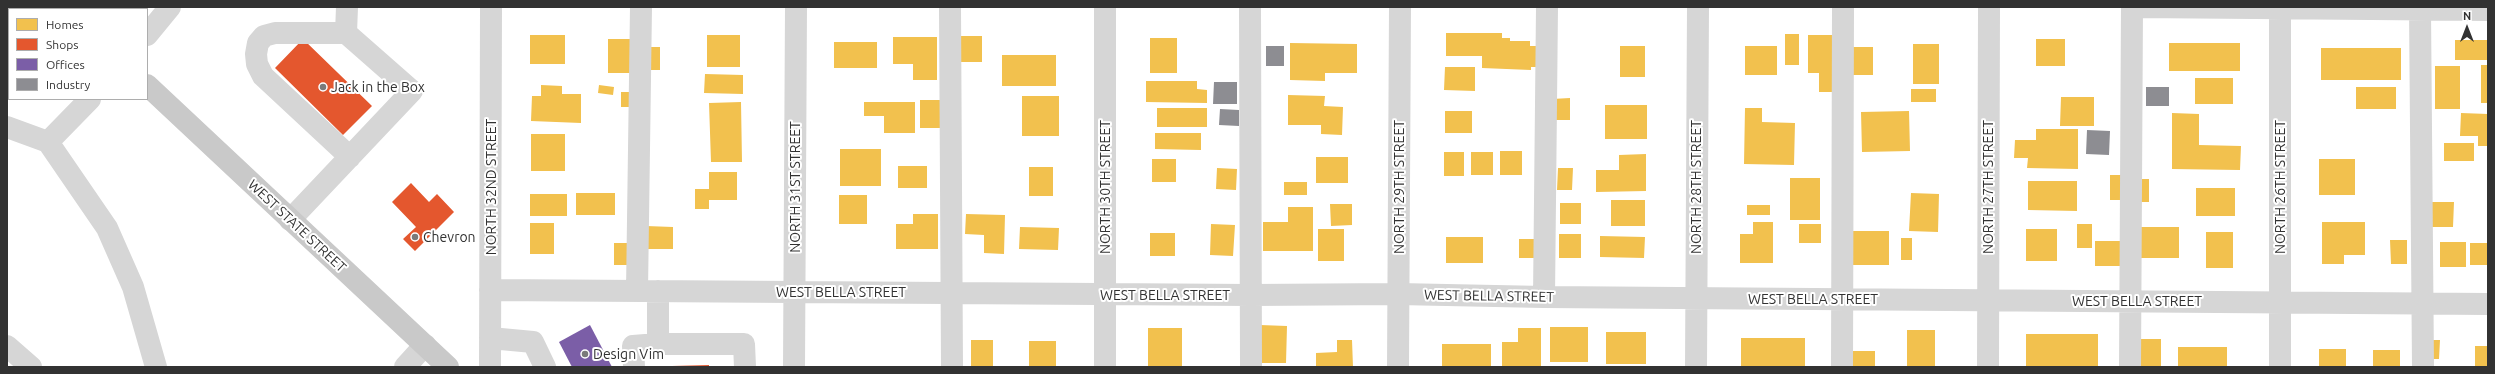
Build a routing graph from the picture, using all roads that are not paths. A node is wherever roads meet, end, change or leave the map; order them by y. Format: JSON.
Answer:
{"nodes":[{"id":1,"x":170,"y":7,"type":"edge"},
{"id":2,"x":347,"y":7,"type":"edge"},
{"id":3,"x":491,"y":7,"type":"edge"},
{"id":4,"x":641,"y":7,"type":"edge"},
{"id":5,"x":796,"y":7,"type":"edge"},
{"id":6,"x":950,"y":7,"type":"edge"},
{"id":7,"x":1105,"y":7,"type":"edge"},
{"id":8,"x":1250,"y":7,"type":"edge"},
{"id":9,"x":1400,"y":7,"type":"edge"},
{"id":10,"x":1547,"y":7,"type":"edge"},
{"id":11,"x":1698,"y":7,"type":"edge"},
{"id":12,"x":1843,"y":7,"type":"edge"},
{"id":13,"x":1989,"y":7,"type":"edge"},
{"id":14,"x":2132,"y":7,"type":"edge"},
{"id":15,"x":2138,"y":7,"type":"edge"},
{"id":16,"x":2280,"y":8,"type":"edge"},
{"id":17,"x":2420,"y":9,"type":"junction"},
{"id":18,"x":2488,"y":10,"type":"edge"},
{"id":19,"x":346,"y":33,"type":"junction"},
{"id":20,"x":148,"y":34,"type":"edge"},
{"id":21,"x":148,"y":86,"type":"edge"},
{"id":22,"x":89,"y":100,"type":"edge"},
{"id":23,"x":7,"y":127,"type":"edge"},
{"id":24,"x":48,"y":142,"type":"junction"},
{"id":25,"x":350,"y":157,"type":"junction"},
{"id":26,"x":290,"y":220,"type":"junction"},
{"id":27,"x":490,"y":290,"type":"junction"},
{"id":28,"x":648,"y":291,"type":"junction"},
{"id":29,"x":795,"y":292,"type":"junction"},
{"id":30,"x":953,"y":293,"type":"junction"},
{"id":31,"x":1105,"y":294,"type":"junction"},
{"id":32,"x":1398,"y":294,"type":"junction"},
{"id":33,"x":1251,"y":295,"type":"junction"},
{"id":34,"x":1544,"y":297,"type":"junction"},
{"id":35,"x":1697,"y":298,"type":"junction"},
{"id":36,"x":1842,"y":300,"type":"junction"},
{"id":37,"x":1988,"y":300,"type":"junction"},
{"id":38,"x":2130,"y":301,"type":"junction"},
{"id":39,"x":2280,"y":303,"type":"junction"},
{"id":40,"x":2423,"y":303,"type":"junction"},
{"id":41,"x":2488,"y":304,"type":"edge"},
{"id":42,"x":490,"y":338,"type":"junction"},
{"id":43,"x":658,"y":344,"type":"junction"},
{"id":44,"x":425,"y":345,"type":"junction"},
{"id":45,"x":7,"y":346,"type":"edge"},
{"id":46,"x":31,"y":367,"type":"edge"},
{"id":47,"x":156,"y":367,"type":"edge"},
{"id":48,"x":405,"y":367,"type":"edge"},
{"id":49,"x":448,"y":367,"type":"edge"},
{"id":50,"x":490,"y":367,"type":"edge"},
{"id":51,"x":545,"y":367,"type":"edge"},
{"id":52,"x":634,"y":367,"type":"edge"},
{"id":53,"x":745,"y":367,"type":"edge"},
{"id":54,"x":794,"y":367,"type":"edge"},
{"id":55,"x":952,"y":367,"type":"edge"},
{"id":56,"x":1105,"y":367,"type":"edge"},
{"id":57,"x":1251,"y":367,"type":"edge"},
{"id":58,"x":1398,"y":367,"type":"edge"},
{"id":59,"x":1696,"y":367,"type":"edge"},
{"id":60,"x":1842,"y":367,"type":"edge"},
{"id":61,"x":1988,"y":367,"type":"edge"},
{"id":62,"x":2130,"y":367,"type":"edge"},
{"id":63,"x":2280,"y":367,"type":"edge"},
{"id":64,"x":2423,"y":367,"type":"edge"}],
"edges":[{"from":1,"to":20,"type":"street"},
{"from":2,"to":19,"type":"street"},
{"from":3,"to":27,"type":"street","name":"NORTH 32ND STREET"},
{"from":4,"to":28,"type":"street"},
{"from":5,"to":29,"type":"street","name":"NORTH 31ST STREET"},
{"from":6,"to":30,"type":"street"},
{"from":7,"to":31,"type":"street","name":"NORTH 30TH STREET"},
{"from":8,"to":33,"type":"street"},
{"from":9,"to":32,"type":"street","name":"NORTH 29TH STREET"},
{"from":10,"to":34,"type":"street"},
{"from":11,"to":35,"type":"street","name":"NORTH 28TH STREET"},
{"from":12,"to":36,"type":"street"},
{"from":13,"to":37,"type":"street","name":"NORTH 27TH STREET"},
{"from":14,"to":38,"type":"street"},
{"from":15,"to":16,"type":"street"},
{"from":16,"to":17,"type":"street"},
{"from":16,"to":39,"type":"street","name":"NORTH 26TH STREET"},
{"from":17,"to":18,"type":"street"},
{"from":17,"to":40,"type":"street"},
{"from":19,"to":25,"type":"street"},
{"from":19,"to":25,"type":"street"},
{"from":21,"to":26,"type":"main road","name":"WEST STATE STREET"},
{"from":22,"to":24,"type":"street"},
{"from":23,"to":24,"type":"street"},
{"from":24,"to":47,"type":"street"},
{"from":25,"to":26,"type":"street"},
{"from":26,"to":44,"type":"main road","name":"WEST STATE STREET"},
{"from":27,"to":28,"type":"street","name":"WEST BELLA STREET"},
{"from":27,"to":42,"type":"street","name":"NORTH 32ND STREET"},
{"from":28,"to":29,"type":"street","name":"WEST BELLA STREET"},
{"from":28,"to":43,"type":"street"},
{"from":29,"to":30,"type":"street","name":"WEST BELLA STREET"},
{"from":29,"to":54,"type":"street","name":"NORTH 31ST STREET"},
{"from":30,"to":31,"type":"street","name":"WEST BELLA STREET"},
{"from":30,"to":55,"type":"street"},
{"from":31,"to":33,"type":"street","name":"WEST BELLA STREET"},
{"from":31,"to":56,"type":"street","name":"NORTH 30TH STREET"},
{"from":32,"to":33,"type":"street","name":"WEST BELLA STREET"},
{"from":32,"to":34,"type":"street","name":"WEST BELLA STREET"},
{"from":32,"to":58,"type":"street","name":"NORTH 29TH STREET"},
{"from":33,"to":57,"type":"street"},
{"from":34,"to":35,"type":"street","name":"WEST BELLA STREET"},
{"from":35,"to":36,"type":"street","name":"WEST BELLA STREET"},
{"from":35,"to":59,"type":"street","name":"NORTH 28TH STREET"},
{"from":36,"to":37,"type":"street","name":"WEST BELLA STREET"},
{"from":36,"to":60,"type":"street"},
{"from":37,"to":38,"type":"street","name":"WEST BELLA STREET"},
{"from":37,"to":61,"type":"street","name":"NORTH 27TH STREET"},
{"from":38,"to":39,"type":"street","name":"WEST BELLA STREET"},
{"from":38,"to":62,"type":"street"},
{"from":39,"to":40,"type":"street","name":"WEST BELLA STREET"},
{"from":39,"to":63,"type":"street","name":"NORTH 26TH STREET"},
{"from":40,"to":41,"type":"street","name":"WEST BELLA STREET"},
{"from":40,"to":64,"type":"street"},
{"from":42,"to":50,"type":"street","name":"NORTH 32ND STREET"},
{"from":42,"to":51,"type":"street"},
{"from":43,"to":52,"type":"street"},
{"from":43,"to":53,"type":"street"},
{"from":44,"to":48,"type":"street"},
{"from":44,"to":49,"type":"main road","name":"WEST STATE STREET"},
{"from":45,"to":46,"type":"street"}]}
